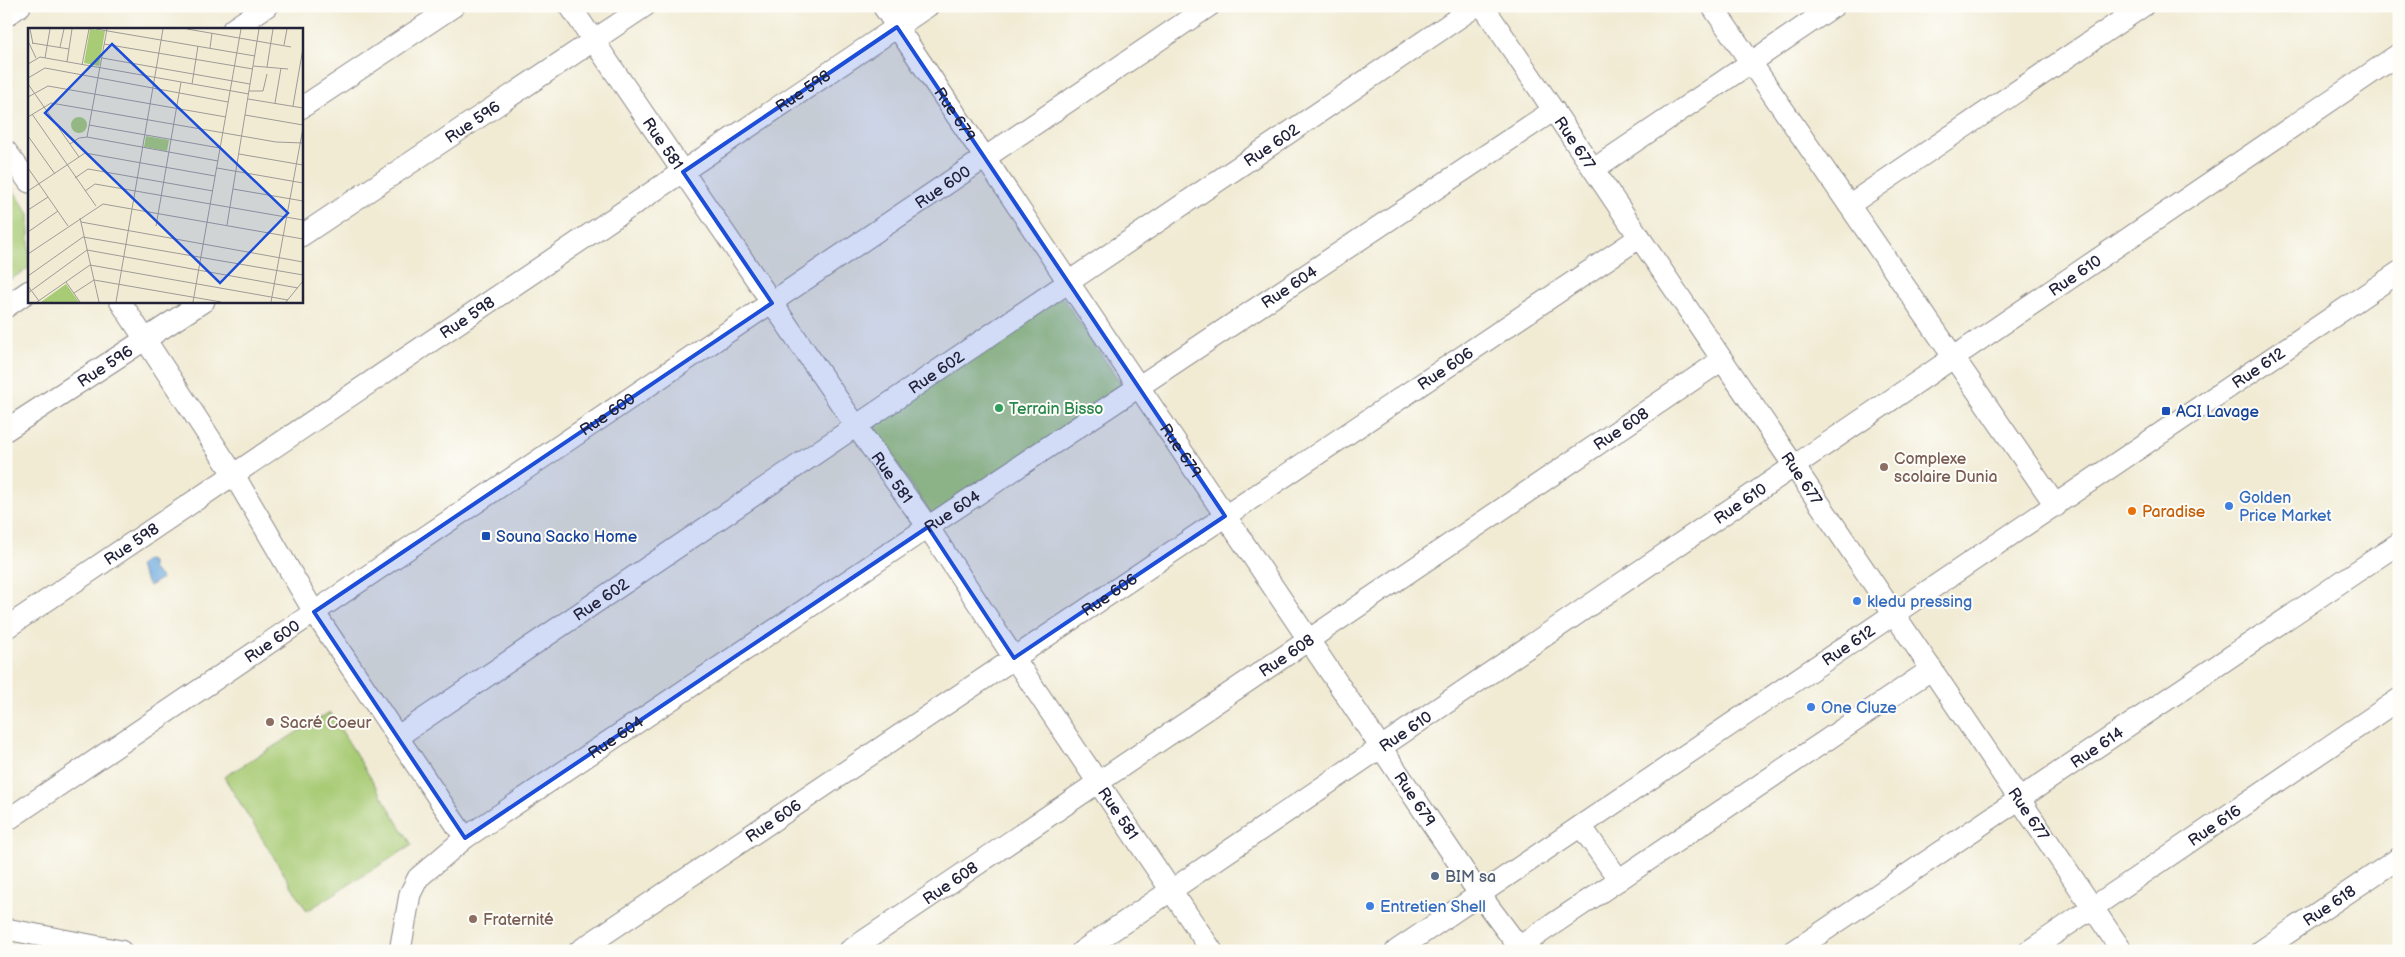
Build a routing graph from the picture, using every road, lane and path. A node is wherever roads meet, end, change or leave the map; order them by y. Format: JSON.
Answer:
{"nodes":[{"id":1,"x":20,"y":6,"type":"edge"},
{"id":2,"x":267,"y":6,"type":"edge"},
{"id":3,"x":454,"y":6,"type":"edge"},
{"id":4,"x":570,"y":6,"type":"edge"},
{"id":5,"x":645,"y":6,"type":"edge"},
{"id":6,"x":883,"y":6,"type":"edge"},
{"id":7,"x":928,"y":6,"type":"edge"},
{"id":8,"x":1210,"y":6,"type":"edge"},
{"id":9,"x":1476,"y":6,"type":"edge"},
{"id":10,"x":1484,"y":6,"type":"edge"},
{"id":11,"x":1712,"y":6,"type":"edge"},
{"id":12,"x":1834,"y":6,"type":"edge"},
{"id":13,"x":2143,"y":6,"type":"edge"},
{"id":14,"x":6,"y":16,"type":"edge"},
{"id":15,"x":897,"y":27,"type":"junction"},
{"id":16,"x":234,"y":28,"type":"edge"},
{"id":17,"x":594,"y":40,"type":"junction"},
{"id":18,"x":2399,"y":54,"type":"edge"},
{"id":19,"x":1750,"y":63,"type":"junction"},
{"id":20,"x":302,"y":107,"type":"edge"},
{"id":21,"x":1554,"y":110,"type":"junction"},
{"id":22,"x":6,"y":151,"type":"edge"},
{"id":23,"x":985,"y":159,"type":"junction"},
{"id":24,"x":1594,"y":169,"type":"junction"},
{"id":25,"x":683,"y":172,"type":"junction"},
{"id":26,"x":26,"y":174,"type":"edge"},
{"id":27,"x":1849,"y":206,"type":"junction"},
{"id":28,"x":302,"y":235,"type":"edge"},
{"id":29,"x":1640,"y":237,"type":"junction"},
{"id":30,"x":2399,"y":272,"type":"edge"},
{"id":31,"x":1069,"y":282,"type":"junction"},
{"id":32,"x":28,"y":292,"type":"edge"},
{"id":33,"x":121,"y":302,"type":"edge"},
{"id":34,"x":203,"y":302,"type":"edge"},
{"id":35,"x":772,"y":303,"type":"junction"},
{"id":36,"x":6,"y":307,"type":"edge"},
{"id":37,"x":146,"y":340,"type":"junction"},
{"id":38,"x":1953,"y":357,"type":"junction"},
{"id":39,"x":1722,"y":360,"type":"junction"},
{"id":40,"x":1138,"y":386,"type":"junction"},
{"id":41,"x":856,"y":426,"type":"junction"},
{"id":42,"x":6,"y":430,"type":"edge"},
{"id":43,"x":1794,"y":466,"type":"junction"},
{"id":44,"x":234,"y":475,"type":"junction"},
{"id":45,"x":2056,"y":506,"type":"junction"},
{"id":46,"x":1225,"y":516,"type":"junction"},
{"id":47,"x":928,"y":527,"type":"junction"},
{"id":48,"x":2399,"y":543,"type":"edge"},
{"id":49,"x":314,"y":612,"type":"junction"},
{"id":50,"x":1895,"y":615,"type":"junction"},
{"id":51,"x":6,"y":628,"type":"edge"},
{"id":52,"x":1308,"y":640,"type":"junction"},
{"id":53,"x":1014,"y":658,"type":"junction"},
{"id":54,"x":1932,"y":669,"type":"junction"},
{"id":55,"x":2399,"y":699,"type":"edge"},
{"id":56,"x":398,"y":737,"type":"junction"},
{"id":57,"x":1380,"y":747,"type":"junction"},
{"id":58,"x":1098,"y":782,"type":"junction"},
{"id":59,"x":2019,"y":799,"type":"junction"},
{"id":60,"x":6,"y":822,"type":"edge"},
{"id":61,"x":1581,"y":826,"type":"junction"},
{"id":62,"x":465,"y":838,"type":"junction"},
{"id":63,"x":2399,"y":858,"type":"edge"},
{"id":64,"x":1619,"y":880,"type":"junction"},
{"id":65,"x":1171,"y":890,"type":"junction"},
{"id":66,"x":1480,"y":895,"type":"junction"},
{"id":67,"x":2093,"y":907,"type":"junction"},
{"id":68,"x":6,"y":929,"type":"edge"},
{"id":69,"x":1521,"y":949,"type":"edge"},
{"id":70,"x":121,"y":951,"type":"edge"},
{"id":71,"x":400,"y":951,"type":"edge"},
{"id":72,"x":579,"y":951,"type":"edge"},
{"id":73,"x":849,"y":951,"type":"edge"},
{"id":74,"x":1082,"y":951,"type":"edge"},
{"id":75,"x":1212,"y":951,"type":"edge"},
{"id":76,"x":1396,"y":951,"type":"edge"},
{"id":77,"x":1794,"y":951,"type":"edge"},
{"id":78,"x":2029,"y":951,"type":"edge"},
{"id":79,"x":2122,"y":951,"type":"edge"},
{"id":80,"x":2261,"y":951,"type":"edge"}],
"edges":[{"from":1,"to":14,"type":"street"},
{"from":2,"to":16,"type":"street"},
{"from":3,"to":20,"type":"street"},
{"from":4,"to":17,"type":"street","name":"Rue 581"},
{"from":5,"to":17,"type":"street","name":"Rue 596"},
{"from":6,"to":15,"type":"street","name":"Rue 679"},
{"from":7,"to":15,"type":"street","name":"Rue 598"},
{"from":8,"to":23,"type":"street","name":"Rue 600"},
{"from":9,"to":31,"type":"street","name":"Rue 602"},
{"from":10,"to":21,"type":"street","name":"Rue 677"},
{"from":11,"to":19,"type":"street"},
{"from":12,"to":19,"type":"street"},
{"from":13,"to":27,"type":"street"},
{"from":15,"to":23,"type":"street","name":"Rue 679"},
{"from":15,"to":25,"type":"street","name":"Rue 598"},
{"from":17,"to":25,"type":"street","name":"Rue 581"},
{"from":17,"to":28,"type":"street","name":"Rue 596"},
{"from":18,"to":38,"type":"street","name":"Rue 610"},
{"from":19,"to":24,"type":"street"},
{"from":19,"to":27,"type":"street"},
{"from":21,"to":24,"type":"street","name":"Rue 677"},
{"from":21,"to":40,"type":"street","name":"Rue 604"},
{"from":22,"to":26,"type":"street"},
{"from":23,"to":31,"type":"street","name":"Rue 679"},
{"from":23,"to":35,"type":"street","name":"Rue 600"},
{"from":24,"to":29,"type":"street","name":"Rue 677"},
{"from":25,"to":35,"type":"street","name":"Rue 581"},
{"from":25,"to":44,"type":"street","name":"Rue 598"},
{"from":27,"to":38,"type":"street"},
{"from":29,"to":39,"type":"street","name":"Rue 677"},
{"from":29,"to":46,"type":"street","name":"Rue 606"},
{"from":30,"to":45,"type":"street","name":"Rue 612"},
{"from":31,"to":40,"type":"street","name":"Rue 679"},
{"from":31,"to":41,"type":"street","name":"Rue 602"},
{"from":32,"to":36,"type":"street"},
{"from":33,"to":37,"type":"street"},
{"from":34,"to":37,"type":"street","name":"Rue 596"},
{"from":35,"to":41,"type":"street","name":"Rue 581"},
{"from":35,"to":49,"type":"street","name":"Rue 600"},
{"from":37,"to":42,"type":"street","name":"Rue 596"},
{"from":37,"to":44,"type":"street"},
{"from":38,"to":43,"type":"street","name":"Rue 610"},
{"from":38,"to":45,"type":"street"},
{"from":39,"to":43,"type":"street","name":"Rue 677"},
{"from":39,"to":52,"type":"street","name":"Rue 608"},
{"from":40,"to":46,"type":"street","name":"Rue 679"},
{"from":40,"to":47,"type":"street","name":"Rue 604"},
{"from":41,"to":47,"type":"street","name":"Rue 581"},
{"from":41,"to":56,"type":"street","name":"Rue 602"},
{"from":43,"to":50,"type":"street","name":"Rue 677"},
{"from":43,"to":57,"type":"street","name":"Rue 610"},
{"from":44,"to":49,"type":"street"},
{"from":44,"to":51,"type":"street","name":"Rue 598"},
{"from":45,"to":50,"type":"street","name":"Rue 612"},
{"from":46,"to":52,"type":"street","name":"Rue 679"},
{"from":46,"to":53,"type":"street","name":"Rue 606"},
{"from":47,"to":53,"type":"street","name":"Rue 581"},
{"from":47,"to":62,"type":"street","name":"Rue 604"},
{"from":48,"to":59,"type":"street","name":"Rue 614"},
{"from":49,"to":56,"type":"street"},
{"from":49,"to":60,"type":"street","name":"Rue 600"},
{"from":50,"to":54,"type":"street","name":"Rue 677"},
{"from":50,"to":61,"type":"street","name":"Rue 612"},
{"from":52,"to":57,"type":"street","name":"Rue 679"},
{"from":52,"to":58,"type":"street","name":"Rue 608"},
{"from":53,"to":58,"type":"street","name":"Rue 581"},
{"from":53,"to":72,"type":"street","name":"Rue 606"},
{"from":54,"to":59,"type":"street","name":"Rue 677"},
{"from":54,"to":64,"type":"street"},
{"from":55,"to":67,"type":"street","name":"Rue 616"},
{"from":56,"to":62,"type":"street"},
{"from":57,"to":65,"type":"street","name":"Rue 610"},
{"from":57,"to":66,"type":"street","name":"Rue 679"},
{"from":58,"to":65,"type":"street","name":"Rue 581"},
{"from":58,"to":73,"type":"street","name":"Rue 608"},
{"from":59,"to":67,"type":"street","name":"Rue 677"},
{"from":59,"to":77,"type":"street","name":"Rue 614"},
{"from":61,"to":64,"type":"street"},
{"from":61,"to":66,"type":"street","name":"Rue 612"},
{"from":62,"to":71,"type":"street","name":"Rue 604"},
{"from":63,"to":80,"type":"street","name":"Rue 618"},
{"from":64,"to":69,"type":"street"},
{"from":65,"to":74,"type":"street","name":"Rue 610"},
{"from":65,"to":75,"type":"street","name":"Rue 581"},
{"from":66,"to":69,"type":"street","name":"Rue 679"},
{"from":66,"to":76,"type":"street","name":"Rue 612"},
{"from":67,"to":78,"type":"street","name":"Rue 616"},
{"from":67,"to":79,"type":"street","name":"Rue 677"},
{"from":68,"to":70,"type":"street"}]}
